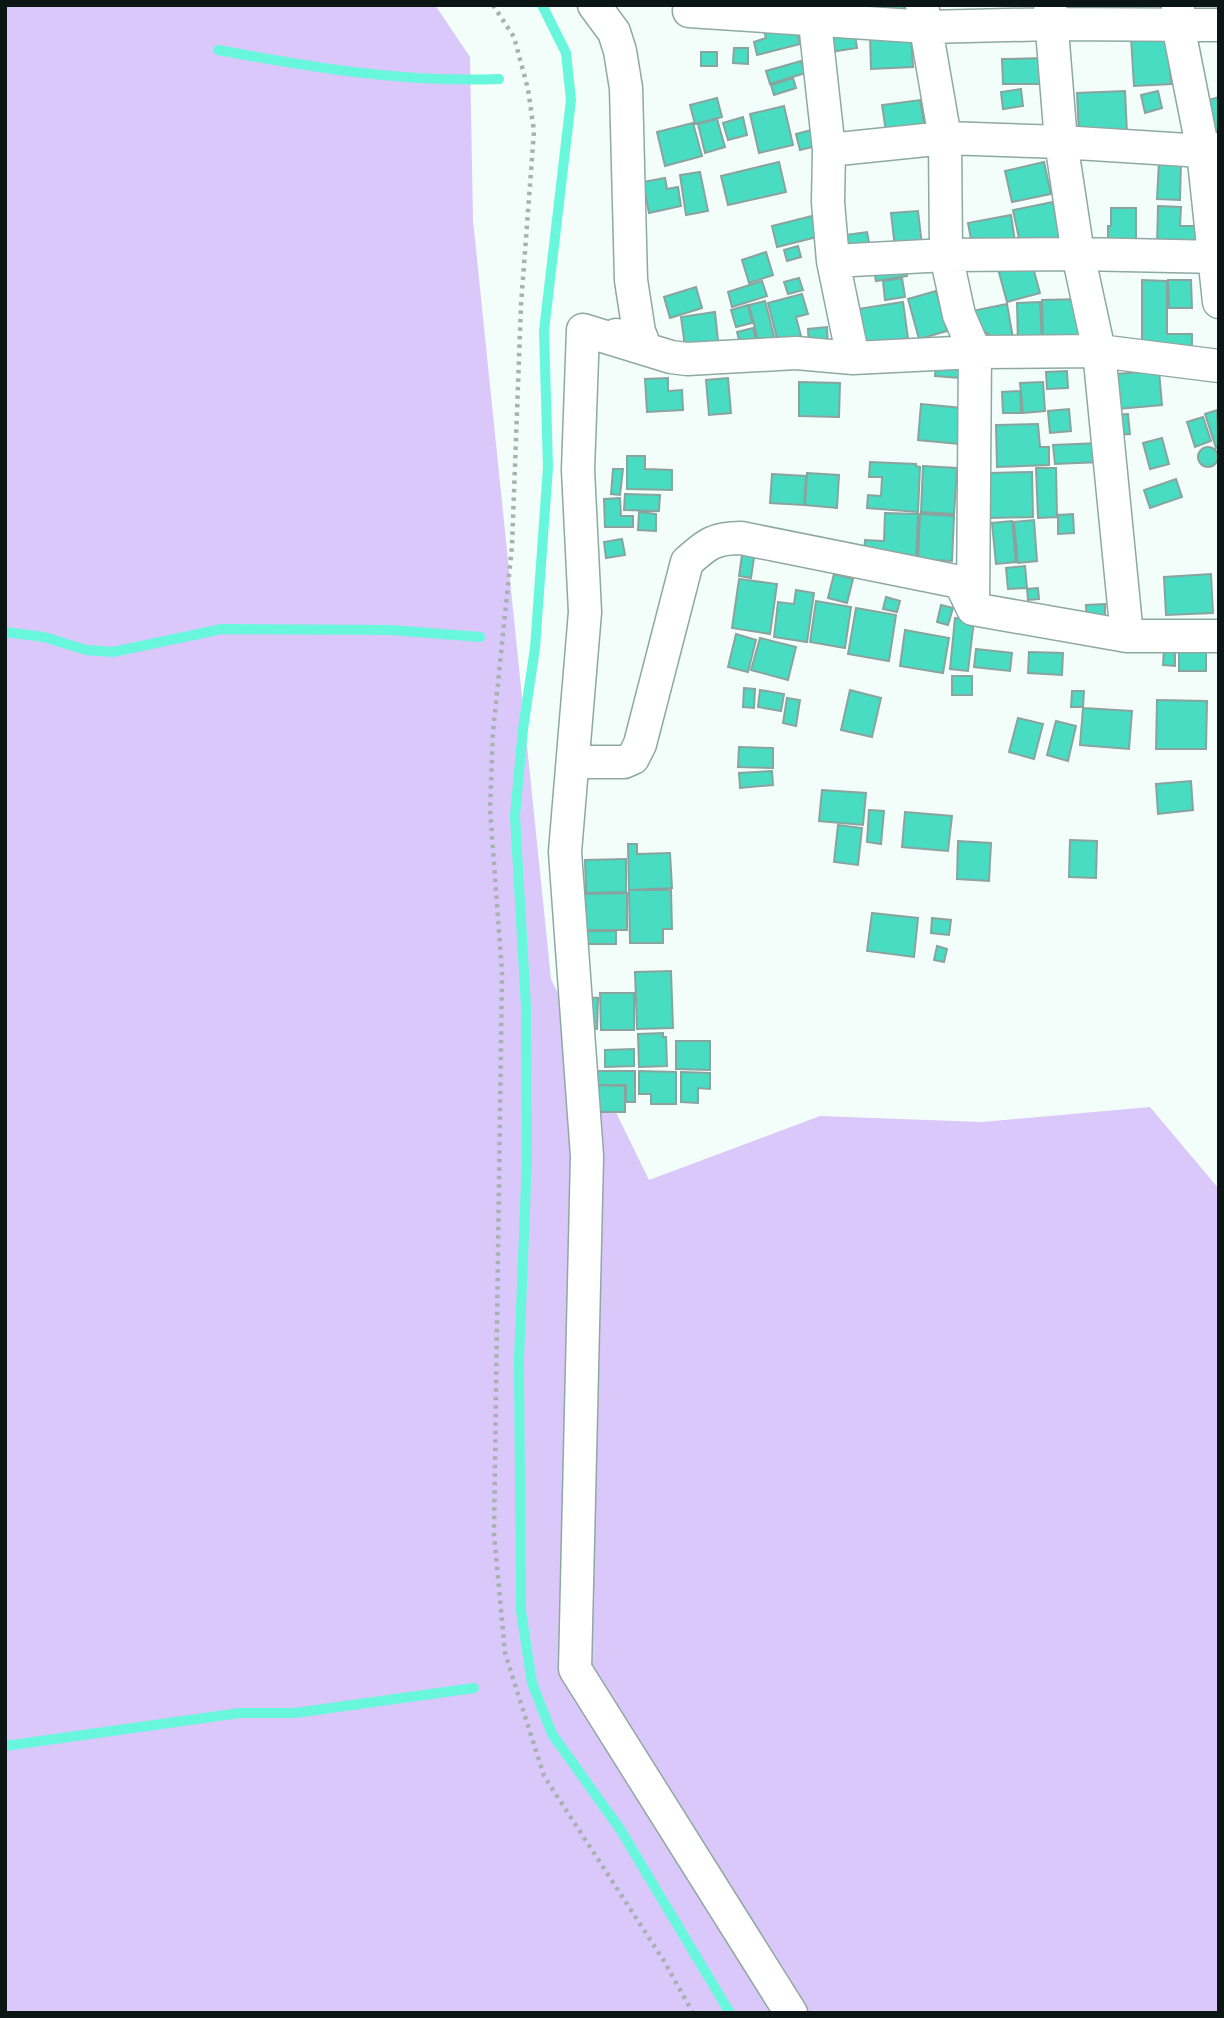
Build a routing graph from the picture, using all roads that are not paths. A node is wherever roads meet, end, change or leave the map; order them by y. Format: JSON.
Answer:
{"nodes":[{"id":1,"x":594,"y":5,"type":"edge"},
{"id":2,"x":690,"y":5,"type":"edge"},
{"id":3,"x":814,"y":12,"type":"edge"},
{"id":4,"x":1051,"y":15,"type":"edge"},
{"id":5,"x":1178,"y":15,"type":"edge"},
{"id":6,"x":924,"y":16,"type":"edge"},
{"id":7,"x":1219,"y":25,"type":"edge"},
{"id":8,"x":945,"y":138,"type":"junction"},
{"id":9,"x":1061,"y":142,"type":"junction"},
{"id":10,"x":829,"y":150,"type":"junction"},
{"id":11,"x":1211,"y":150,"type":"edge"},
{"id":12,"x":1078,"y":254,"type":"junction"},
{"id":13,"x":946,"y":255,"type":"junction"},
{"id":14,"x":1217,"y":257,"type":"edge"},
{"id":15,"x":833,"y":261,"type":"junction"},
{"id":16,"x":1219,"y":302,"type":"edge"},
{"id":17,"x":583,"y":330,"type":"junction"},
{"id":18,"x":1099,"y":351,"type":"junction"},
{"id":19,"x":975,"y":352,"type":"junction"},
{"id":20,"x":853,"y":358,"type":"junction"},
{"id":21,"x":1219,"y":366,"type":"edge"},
{"id":22,"x":973,"y":609,"type":"junction"},
{"id":23,"x":1126,"y":636,"type":"junction"},
{"id":24,"x":1219,"y":636,"type":"edge"},
{"id":25,"x":573,"y":762,"type":"junction"},
{"id":26,"x":790,"y":2013,"type":"edge"}],
"edges":[{"from":1,"to":17,"type":"street"},
{"from":2,"to":3,"type":"street"},
{"from":3,"to":6,"type":"street"},
{"from":3,"to":10,"type":"street"},
{"from":4,"to":5,"type":"street"},
{"from":4,"to":6,"type":"street"},
{"from":4,"to":9,"type":"street"},
{"from":5,"to":7,"type":"street"},
{"from":5,"to":11,"type":"street"},
{"from":6,"to":8,"type":"street"},
{"from":8,"to":9,"type":"street"},
{"from":8,"to":10,"type":"street"},
{"from":8,"to":13,"type":"street"},
{"from":9,"to":11,"type":"street"},
{"from":9,"to":12,"type":"street"},
{"from":10,"to":15,"type":"street"},
{"from":11,"to":14,"type":"street"},
{"from":12,"to":13,"type":"street"},
{"from":12,"to":14,"type":"street"},
{"from":12,"to":18,"type":"street"},
{"from":13,"to":15,"type":"street"},
{"from":13,"to":19,"type":"street"},
{"from":14,"to":16,"type":"street"},
{"from":15,"to":20,"type":"street"},
{"from":17,"to":20,"type":"street"},
{"from":17,"to":25,"type":"street"},
{"from":18,"to":19,"type":"street"},
{"from":18,"to":21,"type":"street"},
{"from":18,"to":23,"type":"street"},
{"from":19,"to":20,"type":"street"},
{"from":19,"to":22,"type":"street"},
{"from":22,"to":23,"type":"street"},
{"from":22,"to":25,"type":"street"},
{"from":23,"to":24,"type":"street"},
{"from":25,"to":26,"type":"street"}]}
